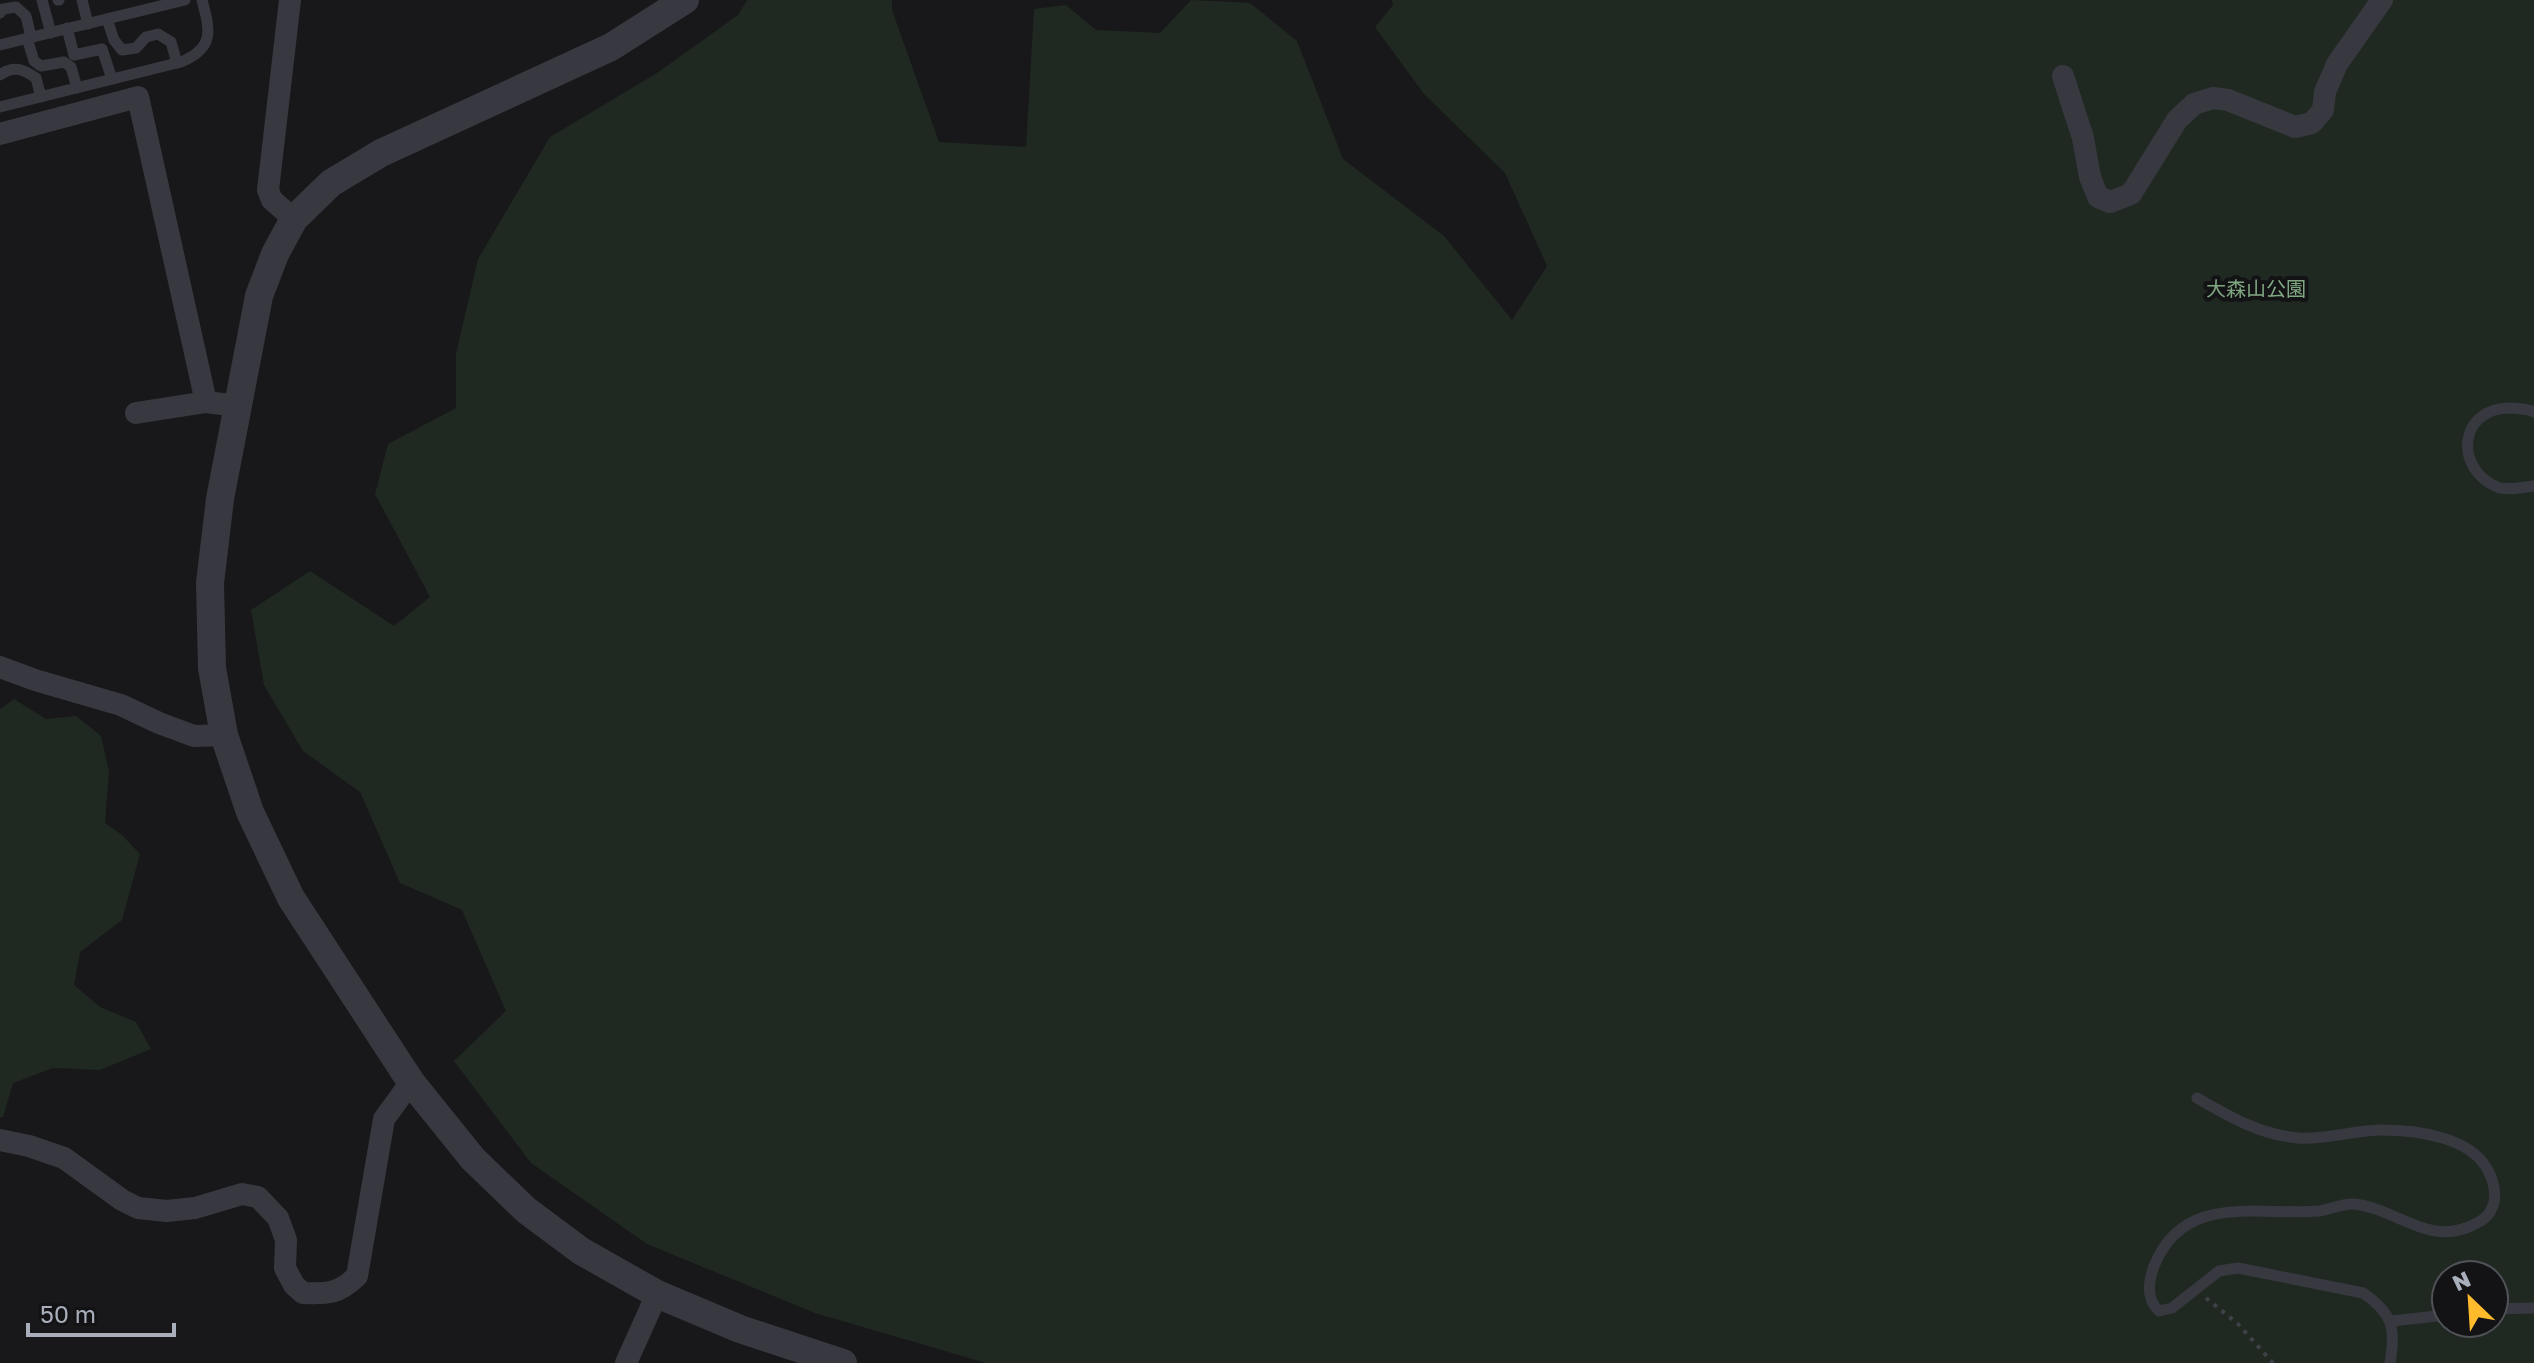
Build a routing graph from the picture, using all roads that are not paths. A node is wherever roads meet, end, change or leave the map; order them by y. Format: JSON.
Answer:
{"nodes":[{"id":1,"x":42,"y":0,"type":"edge"},
{"id":2,"x":82,"y":0,"type":"edge"},
{"id":3,"x":185,"y":0,"type":"edge"},
{"id":4,"x":202,"y":0,"type":"edge"},
{"id":5,"x":290,"y":0,"type":"edge"},
{"id":6,"x":685,"y":0,"type":"edge"},
{"id":7,"x":2382,"y":0,"type":"edge"},
{"id":8,"x":0,"y":13,"type":"edge"},
{"id":9,"x":107,"y":19,"type":"junction"},
{"id":10,"x":88,"y":24,"type":"junction"},
{"id":11,"x":67,"y":28,"type":"junction"},
{"id":12,"x":51,"y":33,"type":"junction"},
{"id":13,"x":29,"y":38,"type":"junction"},
{"id":14,"x":0,"y":45,"type":"edge"},
{"id":15,"x":177,"y":63,"type":"junction"},
{"id":16,"x":0,"y":75,"type":"edge"},
{"id":17,"x":129,"y":75,"type":"junction"},
{"id":18,"x":2063,"y":76,"type":"dead end"},
{"id":19,"x":112,"y":79,"type":"junction"},
{"id":20,"x":77,"y":88,"type":"junction"},
{"id":21,"x":41,"y":97,"type":"junction"},
{"id":22,"x":138,"y":97,"type":"junction"},
{"id":23,"x":0,"y":107,"type":"edge"},
{"id":24,"x":0,"y":134,"type":"edge"},
{"id":25,"x":294,"y":219,"type":"junction"},
{"id":26,"x":206,"y":402,"type":"junction"},
{"id":27,"x":238,"y":406,"type":"junction"},
{"id":28,"x":2534,"y":412,"type":"edge"},
{"id":29,"x":136,"y":413,"type":"dead end"},
{"id":30,"x":2534,"y":486,"type":"edge"},
{"id":31,"x":0,"y":667,"type":"edge"},
{"id":32,"x":224,"y":735,"type":"junction"},
{"id":33,"x":411,"y":1082,"type":"junction"},
{"id":34,"x":2197,"y":1098,"type":"dead end"},
{"id":35,"x":0,"y":1140,"type":"edge"},
{"id":36,"x":657,"y":1294,"type":"junction"},
{"id":37,"x":2534,"y":1308,"type":"edge"},
{"id":38,"x":2510,"y":1309,"type":"edge"},
{"id":39,"x":2430,"y":1317,"type":"edge"},
{"id":40,"x":2392,"y":1321,"type":"junction"},
{"id":41,"x":626,"y":1363,"type":"edge"},
{"id":42,"x":843,"y":1363,"type":"edge"},
{"id":43,"x":2390,"y":1363,"type":"edge"}],
"edges":[{"from":1,"to":12,"type":"lane"},
{"from":2,"to":10,"type":"lane"},
{"from":3,"to":9,"type":"lane"},
{"from":4,"to":15,"type":"lane"},
{"from":5,"to":25,"type":"street"},
{"from":6,"to":25,"type":"street"},
{"from":7,"to":18,"type":"street"},
{"from":8,"to":13,"type":"lane"},
{"from":9,"to":10,"type":"lane"},
{"from":9,"to":15,"type":"lane"},
{"from":10,"to":11,"type":"lane"},
{"from":11,"to":12,"type":"lane"},
{"from":11,"to":19,"type":"lane"},
{"from":12,"to":13,"type":"lane"},
{"from":13,"to":14,"type":"lane"},
{"from":13,"to":20,"type":"lane"},
{"from":15,"to":17,"type":"lane"},
{"from":16,"to":21,"type":"lane"},
{"from":17,"to":19,"type":"lane"},
{"from":17,"to":22,"type":"lane"},
{"from":19,"to":20,"type":"lane"},
{"from":20,"to":21,"type":"lane"},
{"from":21,"to":23,"type":"lane"},
{"from":22,"to":24,"type":"street"},
{"from":22,"to":26,"type":"street"},
{"from":25,"to":27,"type":"street"},
{"from":26,"to":27,"type":"street"},
{"from":26,"to":29,"type":"street"},
{"from":27,"to":32,"type":"street"},
{"from":28,"to":30,"type":"lane"},
{"from":31,"to":32,"type":"street"},
{"from":32,"to":33,"type":"street"},
{"from":33,"to":35,"type":"street"},
{"from":33,"to":36,"type":"street"},
{"from":34,"to":40,"type":"lane"},
{"from":36,"to":41,"type":"street"},
{"from":36,"to":42,"type":"street"},
{"from":37,"to":38,"type":"lane"},
{"from":39,"to":40,"type":"lane"},
{"from":40,"to":43,"type":"lane"}]}
